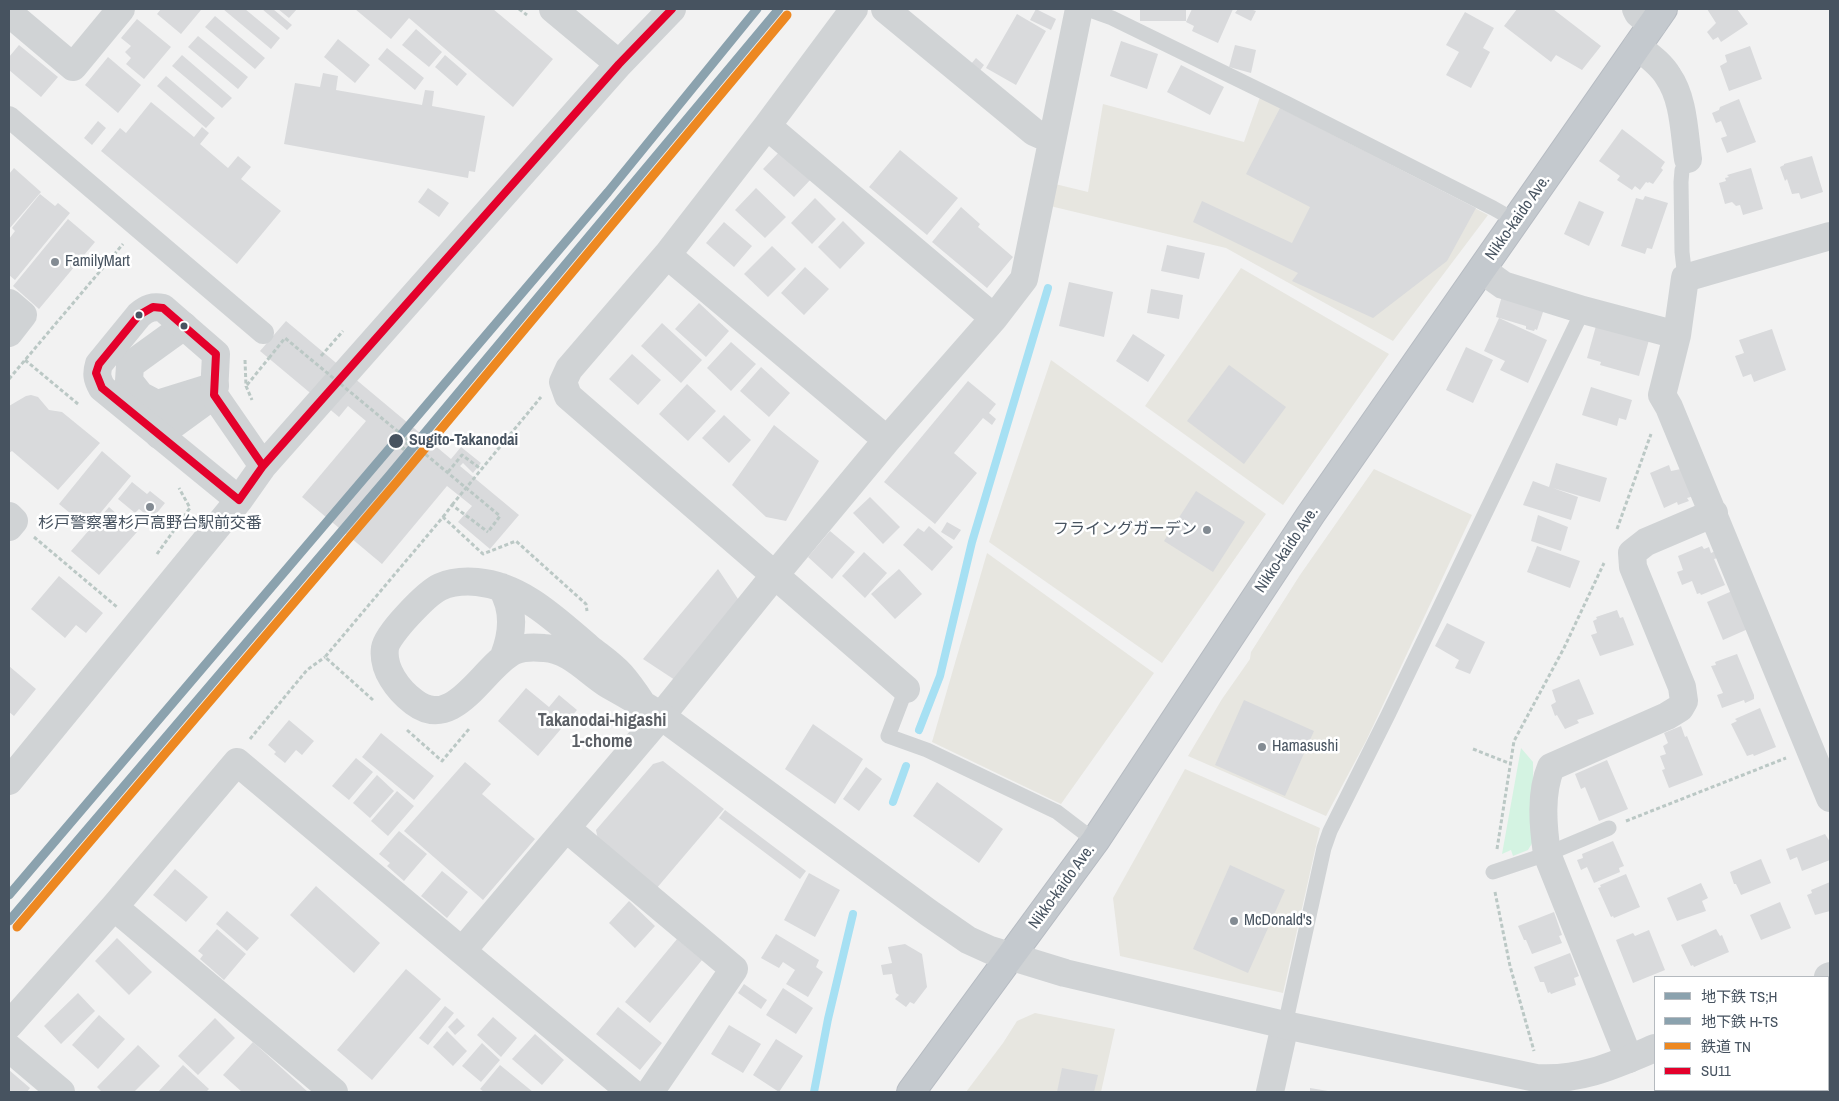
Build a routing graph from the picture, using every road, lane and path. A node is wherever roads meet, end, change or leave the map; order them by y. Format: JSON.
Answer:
{"nodes":[{"id":1,"x":121,"y":9,"type":"edge"},
{"id":2,"x":520,"y":9,"type":"edge"},
{"id":3,"x":672,"y":9,"type":"edge"},
{"id":4,"x":854,"y":9,"type":"edge"},
{"id":5,"x":884,"y":9,"type":"edge"},
{"id":6,"x":1079,"y":9,"type":"edge"},
{"id":7,"x":1087,"y":9,"type":"edge"},
{"id":8,"x":9,"y":13,"type":"edge"},
{"id":9,"x":543,"y":15,"type":"edge"},
{"id":10,"x":1647,"y":22,"type":"edge"},
{"id":11,"x":619,"y":64,"type":"junction"},
{"id":12,"x":9,"y":117,"type":"edge"},
{"id":13,"x":767,"y":126,"type":"junction"},
{"id":14,"x":1052,"y":140,"type":"junction"},
{"id":15,"x":1688,"y":159,"type":"joint"},
{"id":16,"x":1516,"y":221,"type":"junction"},
{"id":17,"x":138,"y":227,"type":"junction"},
{"id":18,"x":1830,"y":236,"type":"edge"},
{"id":19,"x":667,"y":255,"type":"junction"},
{"id":20,"x":1482,"y":270,"type":"junction"},
{"id":21,"x":1685,"y":278,"type":"junction"},
{"id":22,"x":9,"y":303,"type":"edge"},
{"id":23,"x":1583,"y":310,"type":"junction"},
{"id":24,"x":994,"y":318,"type":"junction"},
{"id":25,"x":184,"y":326,"type":"junction"},
{"id":26,"x":346,"y":328,"type":"dead end"},
{"id":27,"x":9,"y":333,"type":"edge"},
{"id":28,"x":263,"y":333,"type":"joint"},
{"id":29,"x":1677,"y":335,"type":"junction"},
{"id":30,"x":25,"y":360,"type":"junction"},
{"id":31,"x":310,"y":371,"type":"dead end"},
{"id":32,"x":9,"y":379,"type":"edge"},
{"id":33,"x":246,"y":386,"type":"junction"},
{"id":34,"x":215,"y":390,"type":"junction"},
{"id":35,"x":1662,"y":395,"type":"junction"},
{"id":36,"x":542,"y":396,"type":"dead end"},
{"id":37,"x":253,"y":402,"type":"dead end"},
{"id":38,"x":84,"y":409,"type":"dead end"},
{"id":39,"x":159,"y":435,"type":"junction"},
{"id":40,"x":887,"y":440,"type":"junction"},
{"id":41,"x":409,"y":441,"type":"junction"},
{"id":42,"x":402,"y":450,"type":"dead end"},
{"id":43,"x":263,"y":466,"type":"junction"},
{"id":44,"x":480,"y":468,"type":"junction"},
{"id":45,"x":448,"y":472,"type":"junction"},
{"id":46,"x":173,"y":483,"type":"dead end"},
{"id":47,"x":239,"y":500,"type":"junction"},
{"id":48,"x":452,"y":505,"type":"junction"},
{"id":49,"x":1714,"y":514,"type":"junction"},
{"id":50,"x":443,"y":517,"type":"dead end"},
{"id":51,"x":11,"y":522,"type":"edge"},
{"id":52,"x":1615,"y":535,"type":"dead end"},
{"id":53,"x":1608,"y":557,"type":"dead end"},
{"id":54,"x":152,"y":562,"type":"dead end"},
{"id":55,"x":774,"y":576,"type":"junction"},
{"id":56,"x":501,"y":587,"type":"junction"},
{"id":57,"x":124,"y":601,"type":"dead end"},
{"id":58,"x":504,"y":656,"type":"junction"},
{"id":59,"x":325,"y":657,"type":"dead end"},
{"id":60,"x":906,"y":689,"type":"joint"},
{"id":61,"x":651,"y":709,"type":"junction"},
{"id":62,"x":1810,"y":748,"type":"junction"},
{"id":63,"x":1473,"y":749,"type":"dead end"},
{"id":64,"x":237,"y":762,"type":"junction"},
{"id":65,"x":1511,"y":764,"type":"junction"},
{"id":66,"x":9,"y":781,"type":"edge"},
{"id":67,"x":1830,"y":798,"type":"edge"},
{"id":68,"x":566,"y":828,"type":"junction"},
{"id":69,"x":1609,"y":828,"type":"joint"},
{"id":70,"x":1096,"y":841,"type":"junction"},
{"id":71,"x":1547,"y":854,"type":"junction"},
{"id":72,"x":1492,"y":872,"type":"junction"},
{"id":73,"x":114,"y":907,"type":"junction"},
{"id":74,"x":462,"y":951,"type":"junction"},
{"id":75,"x":1012,"y":957,"type":"junction"},
{"id":76,"x":9,"y":1024,"type":"edge"},
{"id":77,"x":1285,"y":1025,"type":"junction"},
{"id":78,"x":9,"y":1048,"type":"edge"},
{"id":79,"x":1654,"y":1048,"type":"edge"},
{"id":80,"x":1629,"y":1059,"type":"junction"},
{"id":81,"x":1536,"y":1078,"type":"junction"},
{"id":82,"x":1571,"y":1085,"type":"edge"},
{"id":83,"x":61,"y":1092,"type":"edge"},
{"id":84,"x":334,"y":1092,"type":"edge"},
{"id":85,"x":631,"y":1092,"type":"edge"},
{"id":86,"x":650,"y":1092,"type":"edge"},
{"id":87,"x":911,"y":1092,"type":"edge"},
{"id":88,"x":1270,"y":1092,"type":"edge"}],
"edges":[{"from":1,"to":8,"type":"street"},
{"from":2,"to":9,"type":"path"},
{"from":3,"to":11,"type":"street"},
{"from":4,"to":13,"type":"street"},
{"from":5,"to":14,"type":"street"},
{"from":6,"to":14,"type":"street"},
{"from":7,"to":16,"type":"lane"},
{"from":9,"to":11,"type":"street"},
{"from":10,"to":15,"type":"street"},
{"from":10,"to":16,"type":"highway","name":"Nikko-kaido Ave."},
{"from":11,"to":43,"type":"street"},
{"from":12,"to":17,"type":"street"},
{"from":13,"to":19,"type":"street"},
{"from":13,"to":24,"type":"street"},
{"from":14,"to":24,"type":"street"},
{"from":15,"to":21,"type":"lane"},
{"from":16,"to":20,"type":"highway","name":"Nikko-kaido Ave."},
{"from":17,"to":28,"type":"street"},
{"from":17,"to":30,"type":"path"},
{"from":18,"to":21,"type":"street"},
{"from":19,"to":40,"type":"street"},
{"from":19,"to":55,"type":"street"},
{"from":20,"to":23,"type":"street"},
{"from":20,"to":70,"type":"highway","name":"Nikko-kaido Ave."},
{"from":21,"to":29,"type":"street"},
{"from":22,"to":27,"type":"street"},
{"from":23,"to":29,"type":"street"},
{"from":23,"to":77,"type":"lane"},
{"from":24,"to":40,"type":"street"},
{"from":25,"to":34,"type":"street"},
{"from":25,"to":34,"type":"street"},
{"from":25,"to":39,"type":"street"},
{"from":26,"to":31,"type":"path"},
{"from":28,"to":33,"type":"path"},
{"from":29,"to":35,"type":"street"},
{"from":30,"to":32,"type":"path"},
{"from":30,"to":38,"type":"path"},
{"from":33,"to":37,"type":"path"},
{"from":33,"to":41,"type":"path","bridge":true},
{"from":34,"to":39,"type":"street"},
{"from":34,"to":43,"type":"street"},
{"from":35,"to":49,"type":"street"},
{"from":35,"to":52,"type":"path"},
{"from":36,"to":44,"type":"path"},
{"from":39,"to":47,"type":"street"},
{"from":40,"to":55,"type":"street"},
{"from":41,"to":42,"type":"path"},
{"from":41,"to":45,"type":"path","bridge":true},
{"from":43,"to":47,"type":"street"},
{"from":44,"to":45,"type":"path"},
{"from":44,"to":48,"type":"path"},
{"from":45,"to":48,"type":"path","bridge":true},
{"from":46,"to":54,"type":"path"},
{"from":47,"to":66,"type":"street"},
{"from":48,"to":50,"type":"path"},
{"from":49,"to":62,"type":"street"},
{"from":49,"to":71,"type":"street"},
{"from":51,"to":57,"type":"path"},
{"from":53,"to":65,"type":"path"},
{"from":55,"to":60,"type":"street"},
{"from":55,"to":61,"type":"street"},
{"from":56,"to":58,"type":"street"},
{"from":56,"to":58,"type":"street"},
{"from":56,"to":61,"type":"street"},
{"from":58,"to":61,"type":"street"},
{"from":59,"to":64,"type":"path"},
{"from":60,"to":70,"type":"lane"},
{"from":61,"to":68,"type":"street"},
{"from":61,"to":75,"type":"street"},
{"from":62,"to":67,"type":"street"},
{"from":62,"to":69,"type":"path"},
{"from":63,"to":65,"type":"path"},
{"from":64,"to":73,"type":"street"},
{"from":64,"to":74,"type":"street"},
{"from":65,"to":72,"type":"path"},
{"from":68,"to":74,"type":"street"},
{"from":68,"to":86,"type":"street"},
{"from":69,"to":71,"type":"lane"},
{"from":70,"to":75,"type":"highway","name":"Nikko-kaido Ave."},
{"from":71,"to":72,"type":"lane"},
{"from":71,"to":80,"type":"street"},
{"from":72,"to":81,"type":"path"},
{"from":73,"to":76,"type":"street"},
{"from":73,"to":84,"type":"street"},
{"from":74,"to":85,"type":"street"},
{"from":75,"to":77,"type":"street"},
{"from":75,"to":87,"type":"highway","name":"Nikko-kaido Ave."},
{"from":77,"to":81,"type":"street"},
{"from":77,"to":88,"type":"street"},
{"from":78,"to":83,"type":"street"},
{"from":79,"to":80,"type":"street"},
{"from":80,"to":82,"type":"street"},
{"from":81,"to":82,"type":"street"}]}
